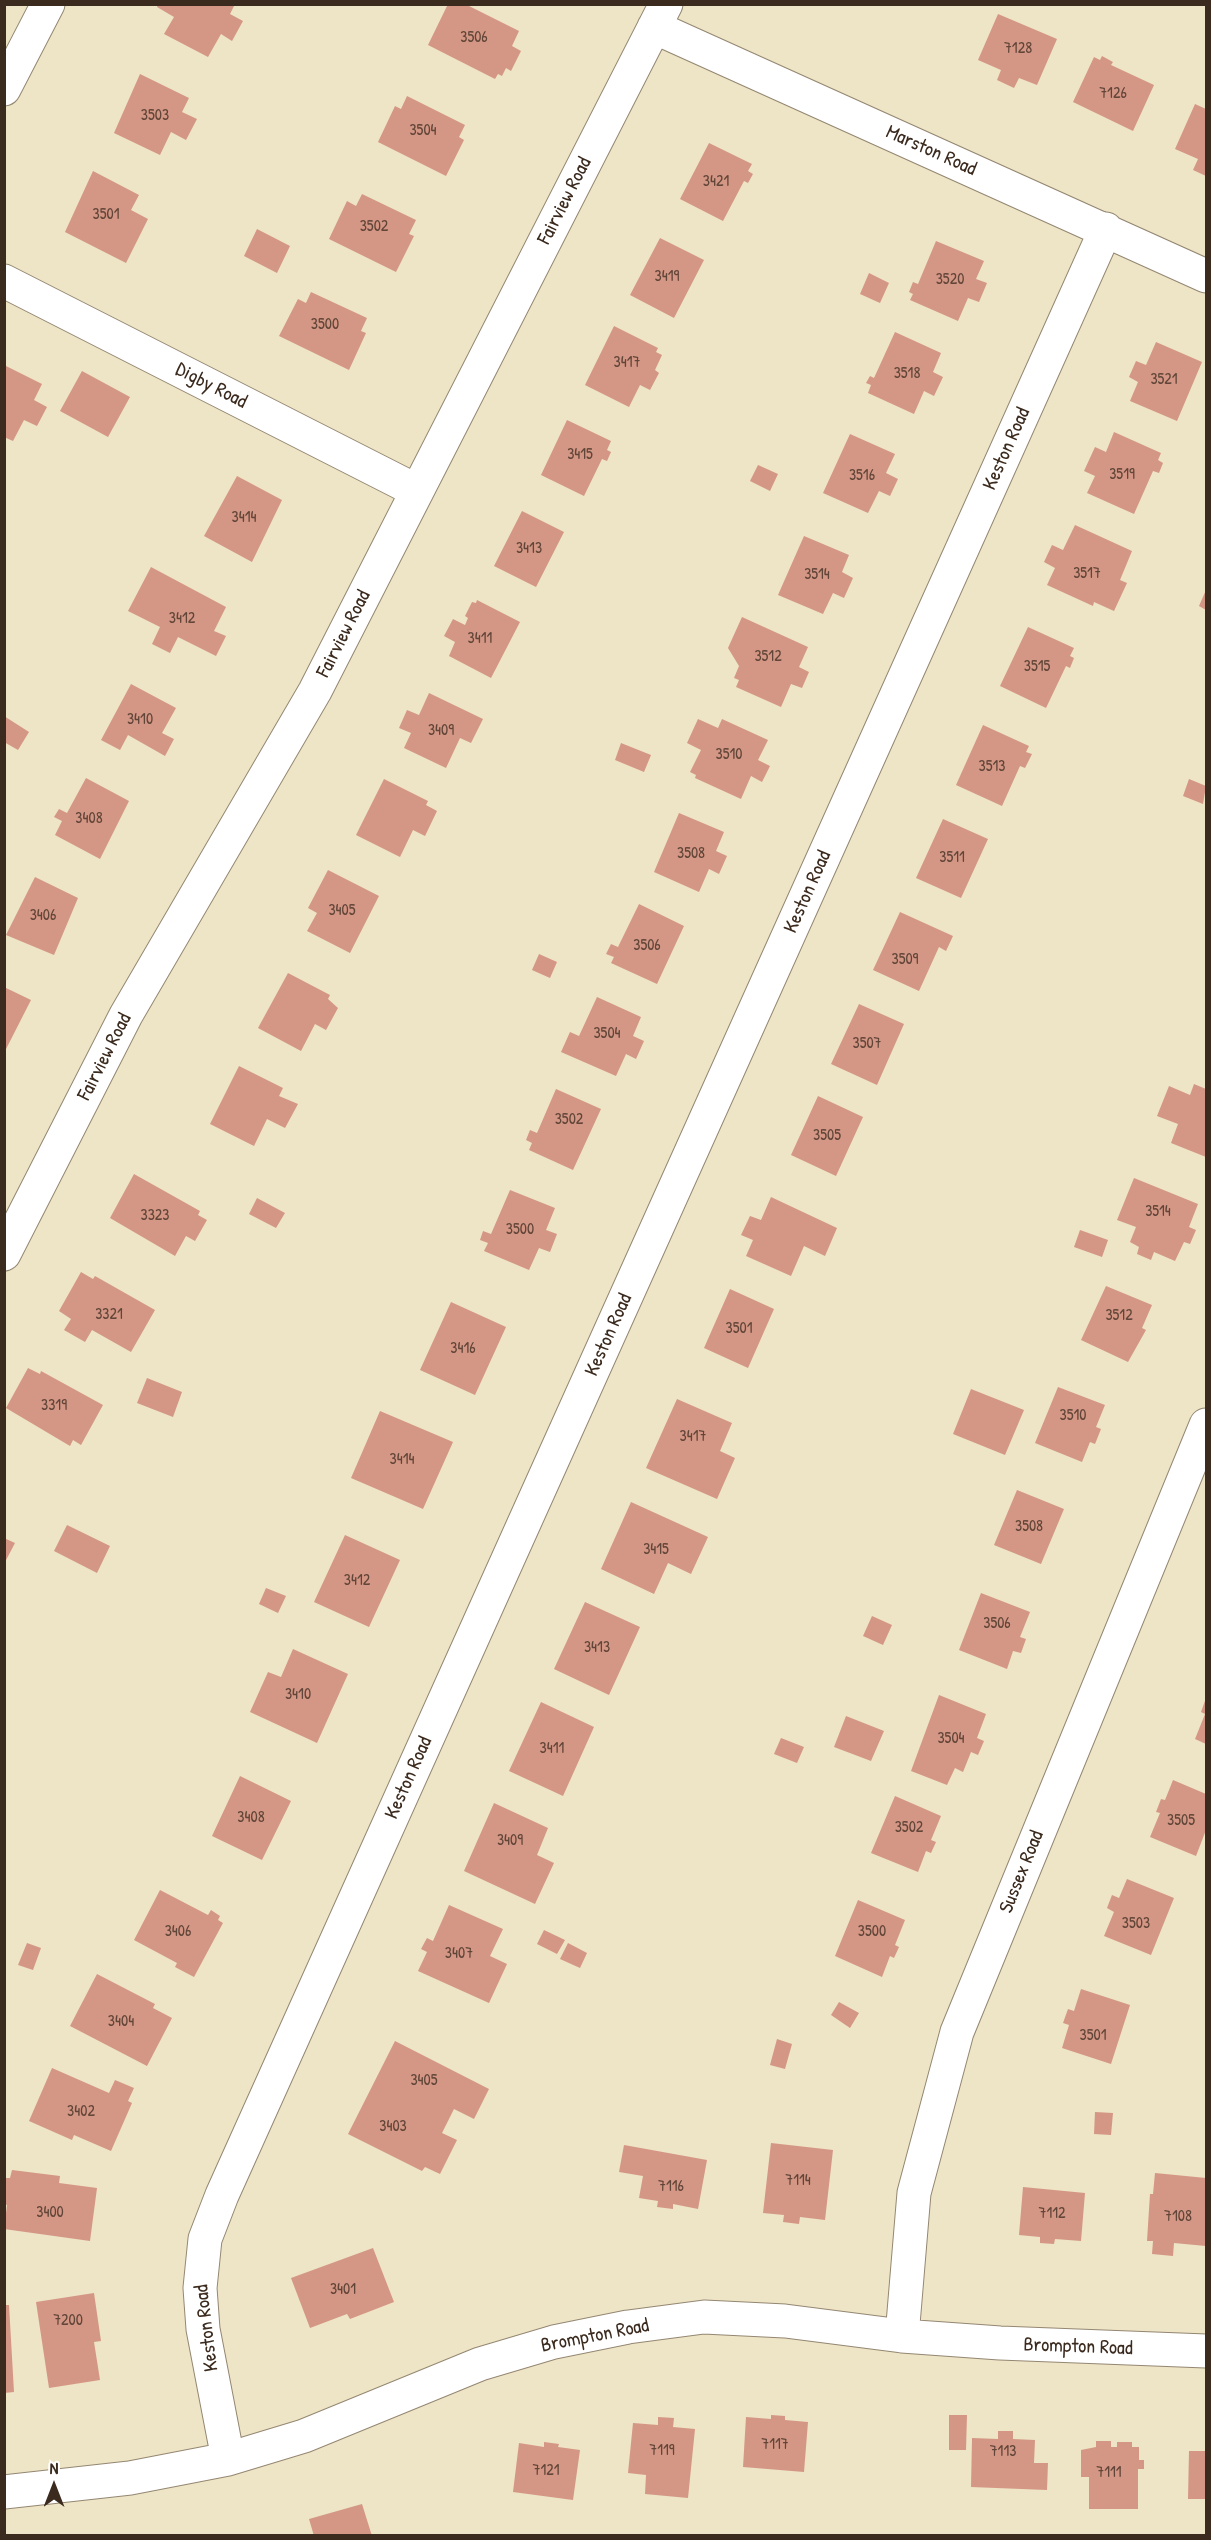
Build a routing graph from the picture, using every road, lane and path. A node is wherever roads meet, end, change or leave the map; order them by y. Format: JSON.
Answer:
{"nodes":[{"id":1,"x":48,"y":4,"type":"edge"},
{"id":2,"x":660,"y":16,"type":"edge"},
{"id":3,"x":4,"y":89,"type":"edge"},
{"id":4,"x":1106,"y":229,"type":"junction"},
{"id":5,"x":1206,"y":276,"type":"edge"},
{"id":6,"x":4,"y":281,"type":"edge"},
{"id":7,"x":417,"y":491,"type":"junction"},
{"id":8,"x":4,"y":1254,"type":"edge"},
{"id":9,"x":1206,"y":1425,"type":"edge"},
{"id":10,"x":902,"y":2336,"type":"junction"},
{"id":11,"x":1206,"y":2351,"type":"edge"},
{"id":12,"x":228,"y":2459,"type":"junction"},
{"id":13,"x":4,"y":2492,"type":"edge"}],
"edges":[{"from":1,"to":3,"type":"street"},
{"from":2,"to":4,"type":"street","name":"Marston Road"},
{"from":2,"to":7,"type":"street","name":"Fairview Road"},
{"from":4,"to":5,"type":"street","name":"Marston Road"},
{"from":4,"to":12,"type":"street","name":"Keston Road"},
{"from":6,"to":7,"type":"street","name":"Digby Road"},
{"from":7,"to":8,"type":"street","name":"Fairview Road"},
{"from":9,"to":10,"type":"street","name":"Sussex Road"},
{"from":10,"to":11,"type":"street","name":"Brompton Road"},
{"from":10,"to":12,"type":"street","name":"Brompton Road"},
{"from":12,"to":13,"type":"street","name":"Brompton Road"}]}
